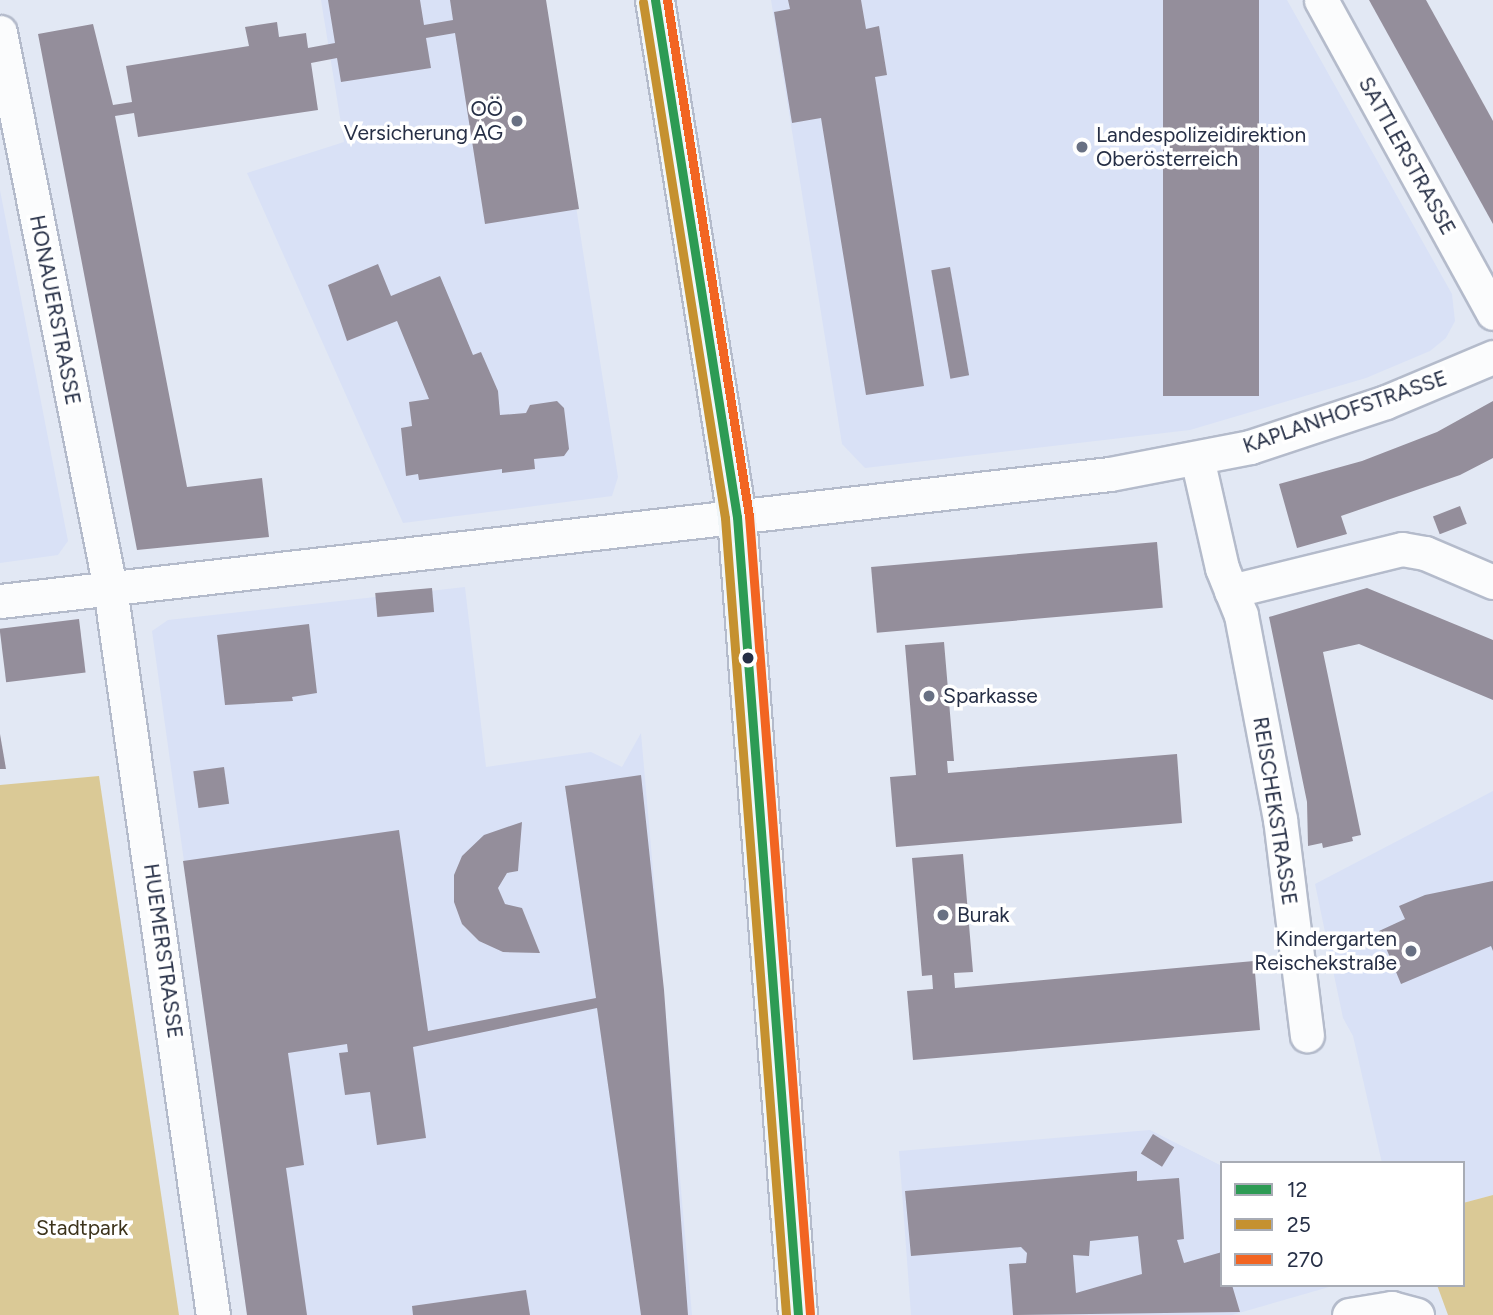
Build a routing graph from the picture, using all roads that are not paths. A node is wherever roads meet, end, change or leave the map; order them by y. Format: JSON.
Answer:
{"nodes":[{"id":1,"x":655,"y":0,"type":"edge"},
{"id":2,"x":1321,"y":0,"type":"edge"},
{"id":3,"x":0,"y":32,"type":"edge"},
{"id":4,"x":1493,"y":313,"type":"edge"},
{"id":5,"x":1493,"y":357,"type":"edge"},
{"id":6,"x":1197,"y":458,"type":"junction"},
{"id":7,"x":737,"y":517,"type":"junction"},
{"id":8,"x":1493,"y":582,"type":"edge"},
{"id":9,"x":110,"y":588,"type":"junction"},
{"id":10,"x":1231,"y":591,"type":"junction"},
{"id":11,"x":0,"y":601,"type":"edge"},
{"id":12,"x":1307,"y":1035,"type":"dead end"},
{"id":13,"x":1412,"y":1312,"type":"edge"},
{"id":14,"x":214,"y":1315,"type":"edge"},
{"id":15,"x":798,"y":1315,"type":"edge"},
{"id":16,"x":1349,"y":1315,"type":"edge"}],
"edges":[{"from":1,"to":7,"type":"main road"},
{"from":2,"to":4,"type":"street","name":"SATTLERSTRASSE"},
{"from":3,"to":9,"type":"street","name":"HONAUERSTRASSE"},
{"from":5,"to":6,"type":"street","name":"KAPLANHOFSTRASSE"},
{"from":6,"to":7,"type":"street","name":"KAPLANHOFSTRASSE"},
{"from":6,"to":10,"type":"street","name":"REISCHEKSTRASSE"},
{"from":7,"to":9,"type":"street","name":"KAPLANHOFSTRASSE"},
{"from":7,"to":15,"type":"main road"},
{"from":8,"to":10,"type":"street"},
{"from":9,"to":11,"type":"street","name":"KAPLANHOFSTRASSE"},
{"from":9,"to":14,"type":"street","name":"HUEMERSTRASSE"},
{"from":10,"to":12,"type":"street","name":"REISCHEKSTRASSE"},
{"from":13,"to":16,"type":"street"}]}
